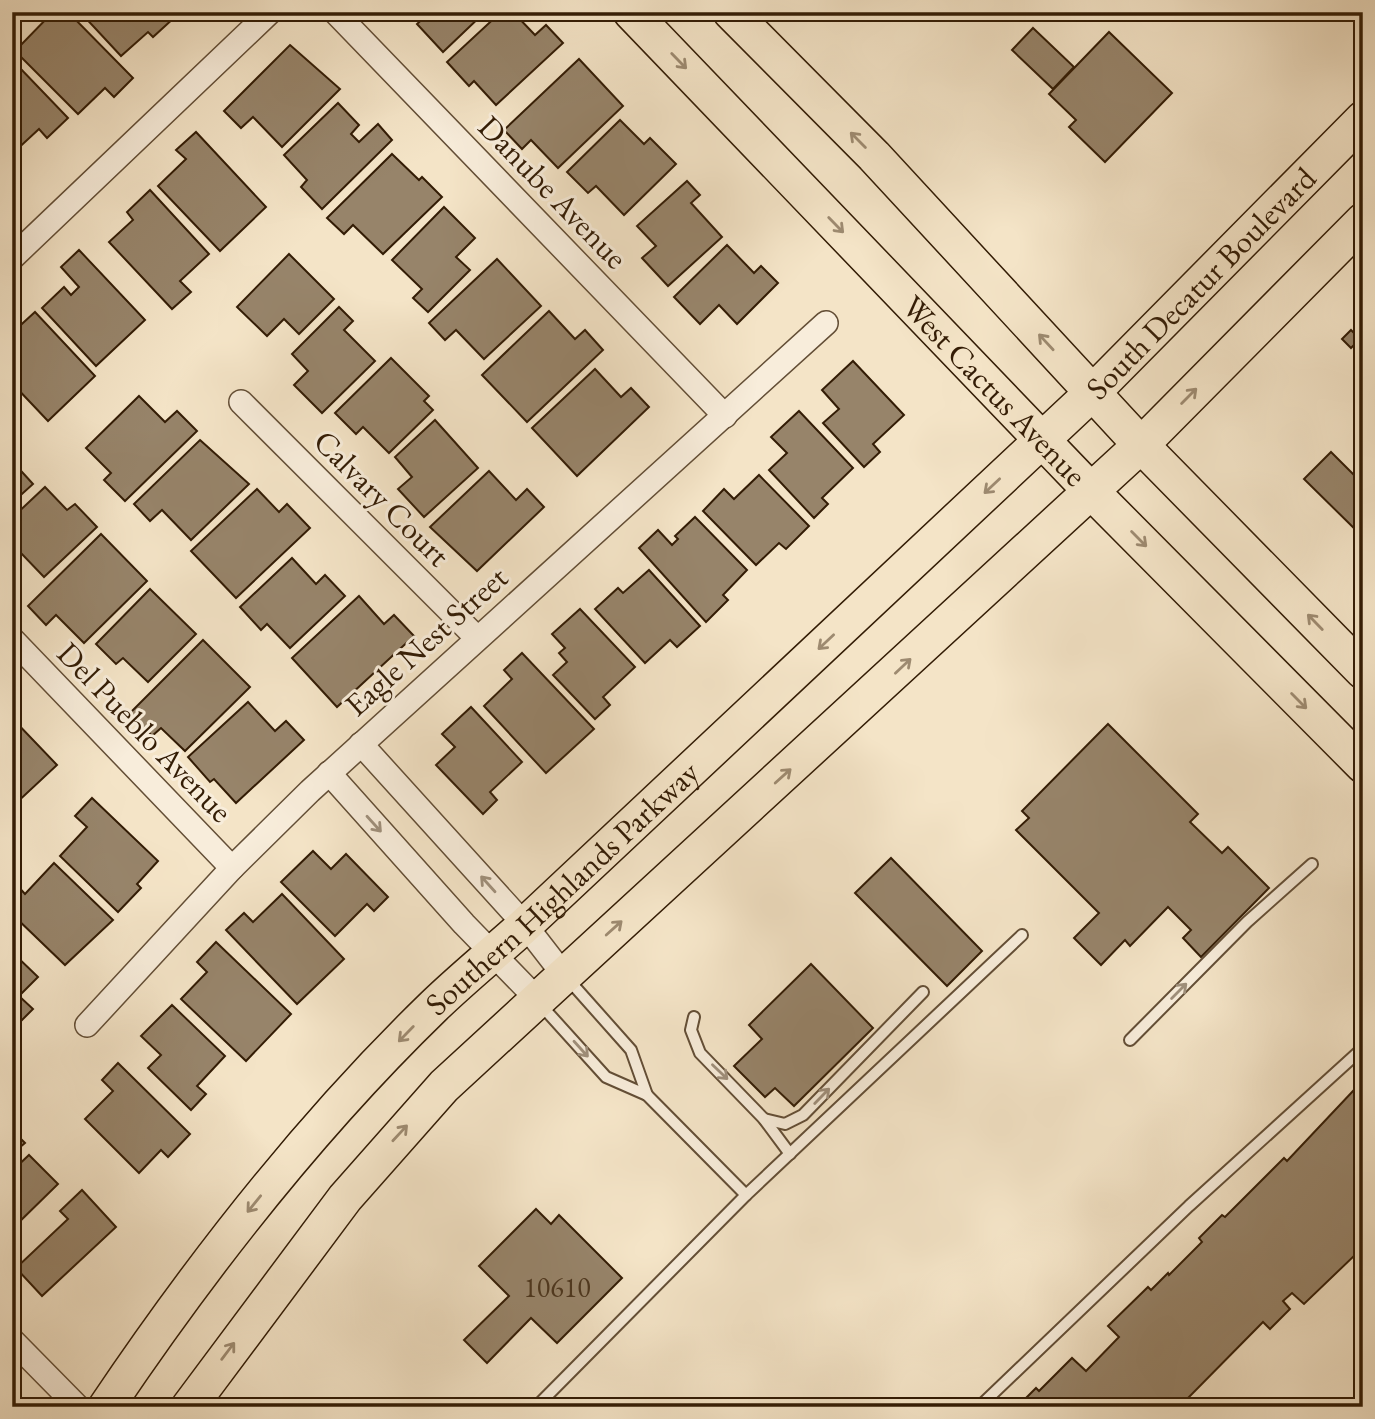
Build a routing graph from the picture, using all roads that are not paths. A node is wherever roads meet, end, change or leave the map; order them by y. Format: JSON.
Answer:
{"nodes":[{"id":1,"x":270,"y":12,"type":"edge"},
{"id":2,"x":335,"y":12,"type":"edge"},
{"id":3,"x":631,"y":12,"type":"edge"},
{"id":4,"x":732,"y":12,"type":"edge"},
{"id":5,"x":1363,"y":119,"type":"edge"},
{"id":6,"x":1363,"y":221,"type":"edge"},
{"id":7,"x":12,"y":258,"type":"edge"},
{"id":8,"x":826,"y":323,"type":"dead end"},
{"id":9,"x":1092,"y":393,"type":"junction"},
{"id":10,"x":241,"y":402,"type":"dead end"},
{"id":11,"x":725,"y":416,"type":"junction"},
{"id":12,"x":1055,"y":428,"type":"junction"},
{"id":13,"x":1116,"y":468,"type":"junction"},
{"id":14,"x":477,"y":638,"type":"junction"},
{"id":15,"x":12,"y":639,"type":"edge"},
{"id":16,"x":1363,"y":671,"type":"edge"},
{"id":17,"x":360,"y":744,"type":"junction"},
{"id":18,"x":1363,"y":765,"type":"edge"},
{"id":19,"x":329,"y":773,"type":"junction"},
{"id":20,"x":1312,"y":864,"type":"dead end"},
{"id":21,"x":232,"y":868,"type":"junction"},
{"id":22,"x":525,"y":925,"type":"junction"},
{"id":23,"x":1022,"y":935,"type":"dead end"},
{"id":24,"x":492,"y":954,"type":"junction"},
{"id":25,"x":563,"y":974,"type":"junction"},
{"id":26,"x":923,"y":992,"type":"dead end"},
{"id":27,"x":536,"y":999,"type":"junction"},
{"id":28,"x":694,"y":1017,"type":"dead end"},
{"id":29,"x":88,"y":1025,"type":"dead end"},
{"id":30,"x":1130,"y":1040,"type":"dead end"},
{"id":31,"x":1363,"y":1048,"type":"edge"},
{"id":32,"x":648,"y":1095,"type":"junction"},
{"id":33,"x":764,"y":1119,"type":"junction"},
{"id":34,"x":790,"y":1154,"type":"junction"},
{"id":35,"x":746,"y":1195,"type":"junction"},
{"id":36,"x":12,"y":1340,"type":"edge"},
{"id":37,"x":78,"y":1407,"type":"edge"},
{"id":38,"x":106,"y":1407,"type":"edge"},
{"id":39,"x":188,"y":1407,"type":"edge"},
{"id":40,"x":536,"y":1407,"type":"edge"},
{"id":41,"x":979,"y":1407,"type":"edge"}],
"edges":[{"from":1,"to":7,"type":"street"},
{"from":2,"to":11,"type":"street","name":"Danube Avenue"},
{"from":3,"to":12,"type":"main road","name":"West Cactus Avenue","one_way":true},
{"from":9,"to":4,"type":"main road","name":"West Cactus Avenue","one_way":true},
{"from":5,"to":9,"type":"main road","name":"South Decatur Boulevard"},
{"from":13,"to":6,"type":"main road","one_way":true},
{"from":8,"to":11,"type":"street","name":"Eagle Nest Street"},
{"from":9,"to":12,"type":"main road","name":"South Decatur Boulevard"},
{"from":9,"to":13,"type":"main road","name":"West Cactus Avenue"},
{"from":10,"to":14,"type":"street","name":"Calvary Court"},
{"from":11,"to":14,"type":"street","name":"Eagle Nest Street"},
{"from":12,"to":13,"type":"main road","name":"West Cactus Avenue"},
{"from":12,"to":22,"type":"main road","name":"Southern Highlands Parkway","one_way":true},
{"from":16,"to":13,"type":"main road","name":"West Cactus Avenue","one_way":true},
{"from":13,"to":18,"type":"main road","name":"West Cactus Avenue","one_way":true},
{"from":25,"to":13,"type":"main road","name":"Southern Highlands Parkway","one_way":true},
{"from":14,"to":17,"type":"street","name":"Eagle Nest Street"},
{"from":15,"to":21,"type":"street","name":"Del Pueblo Avenue"},
{"from":17,"to":19,"type":"street","name":"Eagle Nest Street"},
{"from":22,"to":17,"type":"street","one_way":true},
{"from":19,"to":21,"type":"street","name":"Eagle Nest Street"},
{"from":19,"to":24,"type":"street","one_way":true},
{"from":30,"to":20,"type":"lane","one_way":true},
{"from":21,"to":29,"type":"street","name":"Eagle Nest Street"},
{"from":22,"to":24,"type":"main road","name":"Southern Highlands Parkway"},
{"from":22,"to":25,"type":"street"},
{"from":23,"to":34,"type":"lane"},
{"from":24,"to":27,"type":"street"},
{"from":24,"to":38,"type":"main road","name":"Southern Highlands Parkway","one_way":true},
{"from":25,"to":27,"type":"main road","name":"Southern Highlands Parkway"},
{"from":25,"to":32,"type":"lane"},
{"from":33,"to":26,"type":"lane","one_way":true},
{"from":27,"to":32,"type":"lane","one_way":true},
{"from":39,"to":27,"type":"main road","name":"Southern Highlands Parkway","one_way":true},
{"from":28,"to":33,"type":"lane","one_way":true},
{"from":31,"to":41,"type":"lane"},
{"from":32,"to":35,"type":"lane"},
{"from":33,"to":34,"type":"lane"},
{"from":34,"to":35,"type":"lane"},
{"from":35,"to":40,"type":"lane"},
{"from":36,"to":37,"type":"street"}]}
